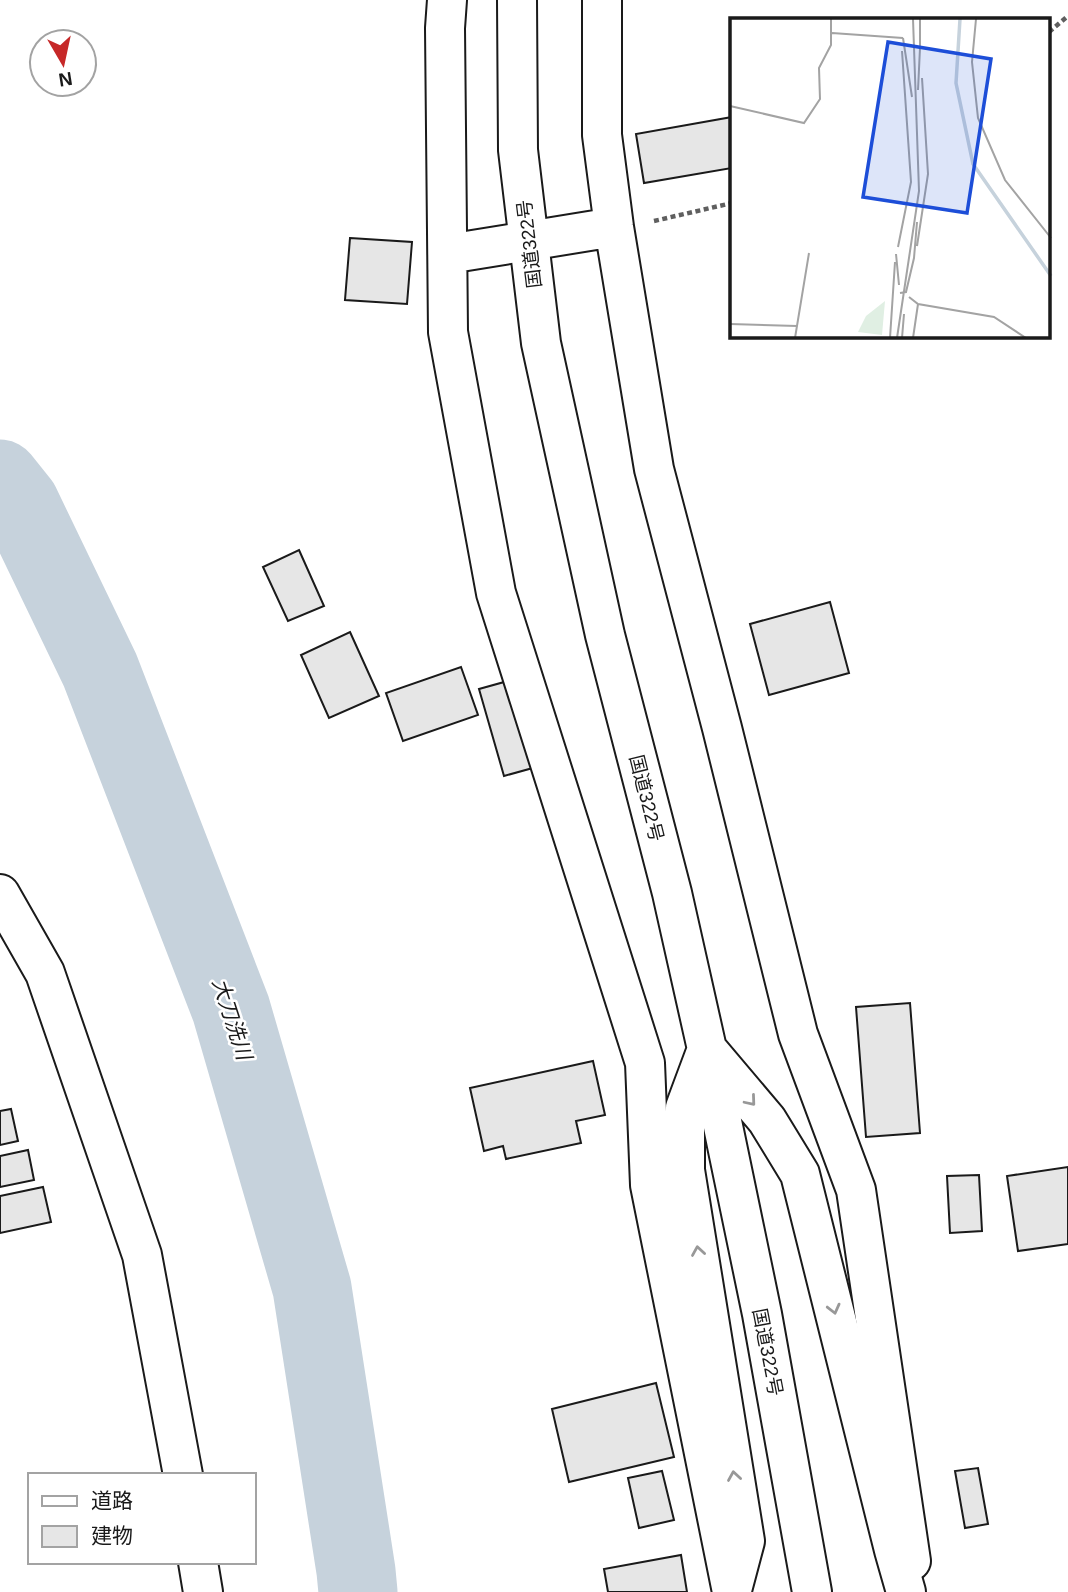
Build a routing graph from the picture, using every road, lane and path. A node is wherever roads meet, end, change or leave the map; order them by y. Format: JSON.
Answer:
{"nodes":[{"id":1,"x":447,"y":0,"type":"edge"},
{"id":2,"x":517,"y":0,"type":"edge"},
{"id":3,"x":601,"y":0,"type":"edge"},
{"id":4,"x":1068,"y":16,"type":"edge"},
{"id":5,"x":1050,"y":31,"type":"edge"},
{"id":6,"x":730,"y":203,"type":"edge"},
{"id":7,"x":651,"y":221,"type":"dead end"},
{"id":8,"x":614,"y":227,"type":"junction"},
{"id":9,"x":528,"y":241,"type":"junction"},
{"id":10,"x":447,"y":254,"type":"junction"},
{"id":11,"x":0,"y":894,"type":"edge"},
{"id":12,"x":707,"y":1049,"type":"junction"},
{"id":13,"x":183,"y":1473,"type":"edge"},
{"id":14,"x":198,"y":1564,"type":"edge"},
{"id":15,"x":732,"y":1591,"type":"edge"},
{"id":16,"x":203,"y":1592,"type":"edge"},
{"id":17,"x":813,"y":1592,"type":"edge"},
{"id":18,"x":906,"y":1592,"type":"edge"},
{"id":19,"x":916,"y":1592,"type":"edge"}],
"edges":[{"from":1,"to":10,"type":"main road"},
{"from":2,"to":9,"type":"main road","name":"国道322号"},
{"from":3,"to":8,"type":"main road"},
{"from":4,"to":5,"type":"path"},
{"from":6,"to":7,"type":"path"},
{"from":8,"to":9,"type":"main road"},
{"from":8,"to":19,"type":"main road"},
{"from":9,"to":10,"type":"main road"},
{"from":9,"to":12,"type":"main road","name":"国道322号"},
{"from":10,"to":15,"type":"main road"},
{"from":11,"to":13,"type":"main road"},
{"from":15,"to":12,"type":"main road","one_way":true},
{"from":12,"to":17,"type":"main road","name":"国道322号"},
{"from":12,"to":18,"type":"main road","one_way":true},
{"from":14,"to":16,"type":"main road"}]}
